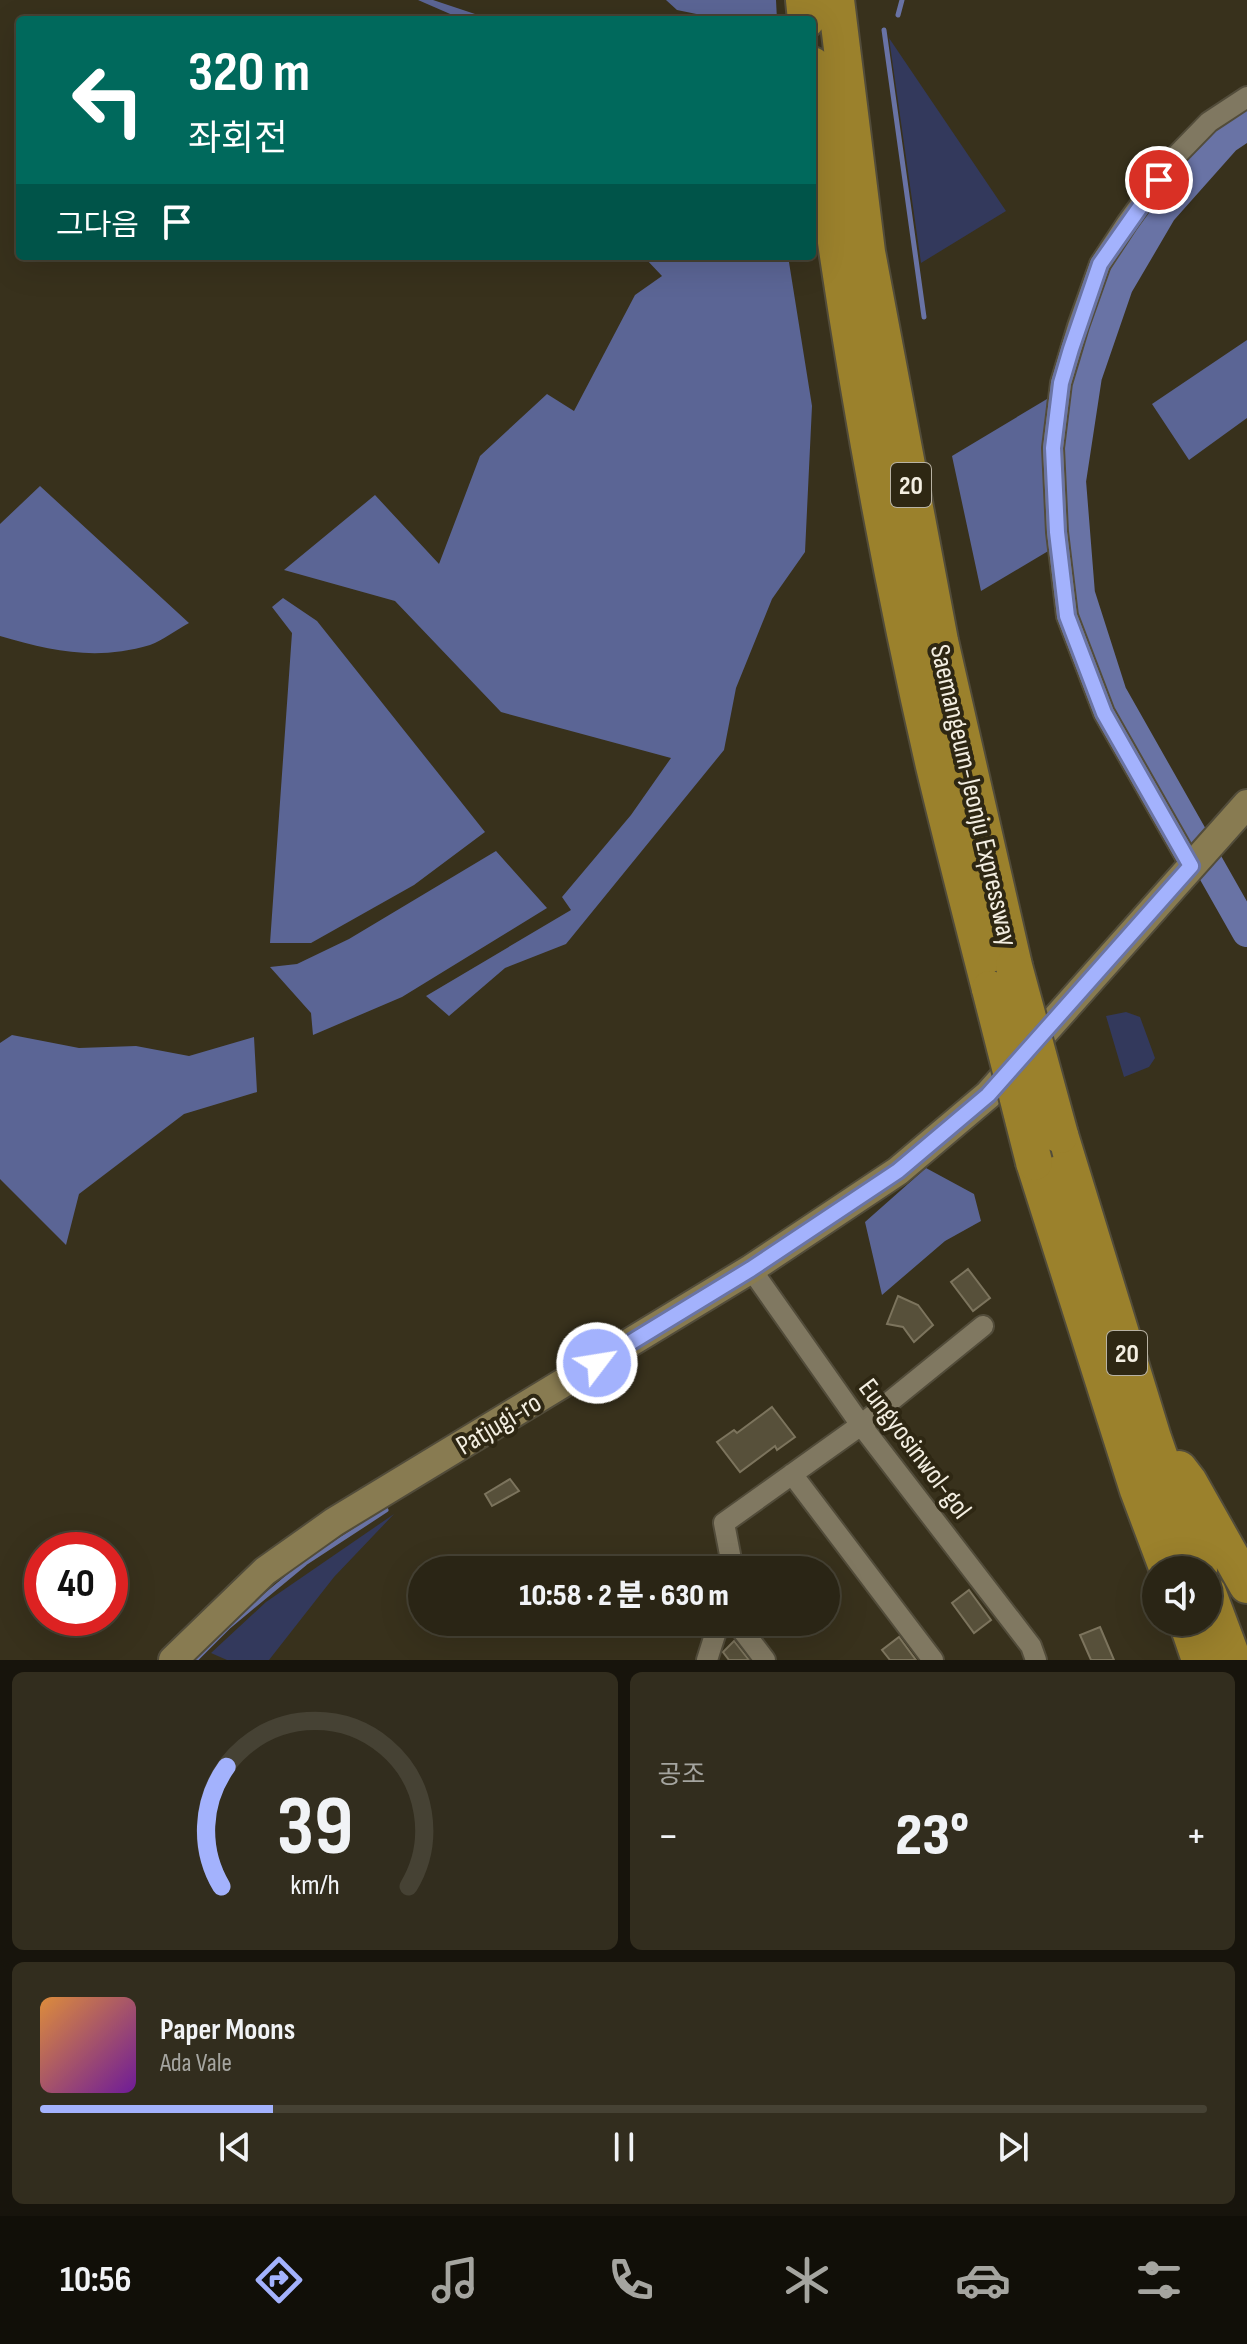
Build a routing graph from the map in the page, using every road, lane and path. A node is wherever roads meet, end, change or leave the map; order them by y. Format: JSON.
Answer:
{"nodes":[{"id":1,"x":836,"y":0,"type":"edge"},
{"id":2,"x":816,"y":97,"type":"edge"},
{"id":3,"x":1247,"y":97,"type":"edge"},
{"id":4,"x":1247,"y":804,"type":"edge"},
{"id":5,"x":1193,"y":864,"type":"junction"},
{"id":6,"x":1002,"y":977,"type":"junction"},
{"id":7,"x":751,"y":1269,"type":"junction"},
{"id":8,"x":983,"y":1326,"type":"dead end"},
{"id":9,"x":861,"y":1425,"type":"junction"},
{"id":10,"x":1153,"y":1438,"type":"junction"},
{"id":11,"x":792,"y":1474,"type":"junction"},
{"id":12,"x":730,"y":1556,"type":"edge"},
{"id":13,"x":1163,"y":1556,"type":"edge"},
{"id":14,"x":1194,"y":1556,"type":"edge"},
{"id":15,"x":1247,"y":1585,"type":"edge"},
{"id":16,"x":1222,"y":1631,"type":"edge"},
{"id":17,"x":715,"y":1636,"type":"edge"},
{"id":18,"x":747,"y":1636,"type":"edge"},
{"id":19,"x":1192,"y":1636,"type":"edge"},
{"id":20,"x":173,"y":1660,"type":"edge"},
{"id":21,"x":707,"y":1660,"type":"edge"},
{"id":22,"x":765,"y":1660,"type":"edge"},
{"id":23,"x":933,"y":1660,"type":"edge"},
{"id":24,"x":1036,"y":1660,"type":"edge"},
{"id":25,"x":1200,"y":1660,"type":"edge"},
{"id":26,"x":1233,"y":1660,"type":"edge"}],
"edges":[{"from":1,"to":6,"type":"highway","name":"Saemangeum-Jeonju Expressway","number":"20"},
{"from":2,"to":6,"type":"highway","name":"Saemangeum-Jeonju Expressway","number":"20"},
{"from":3,"to":5,"type":"street"},
{"from":4,"to":5,"type":"street","name":"Patjugi-ro"},
{"from":5,"to":7,"type":"street","name":"Patjugi-ro"},
{"from":6,"to":10,"type":"highway","name":"Saemangeum-Jeonju Expressway","number":"20","bridge":true},
{"from":6,"to":13,"type":"highway","name":"Saemangeum-Jeonju Expressway","number":"20","bridge":true},
{"from":7,"to":9,"type":"street","name":"Eungyosinwol-gol"},
{"from":7,"to":20,"type":"street","name":"Patjugi-ro"},
{"from":8,"to":9,"type":"street"},
{"from":9,"to":11,"type":"street"},
{"from":9,"to":24,"type":"street","name":"Eungyosinwol-gol"},
{"from":10,"to":14,"type":"highway","name":"Saemangeum-Jeonju Expressway","number":"20"},
{"from":10,"to":15,"type":"highway"},
{"from":11,"to":12,"type":"street"},
{"from":11,"to":23,"type":"street"},
{"from":16,"to":26,"type":"highway"},
{"from":17,"to":21,"type":"street"},
{"from":18,"to":22,"type":"street"},
{"from":19,"to":25,"type":"highway"}]}
